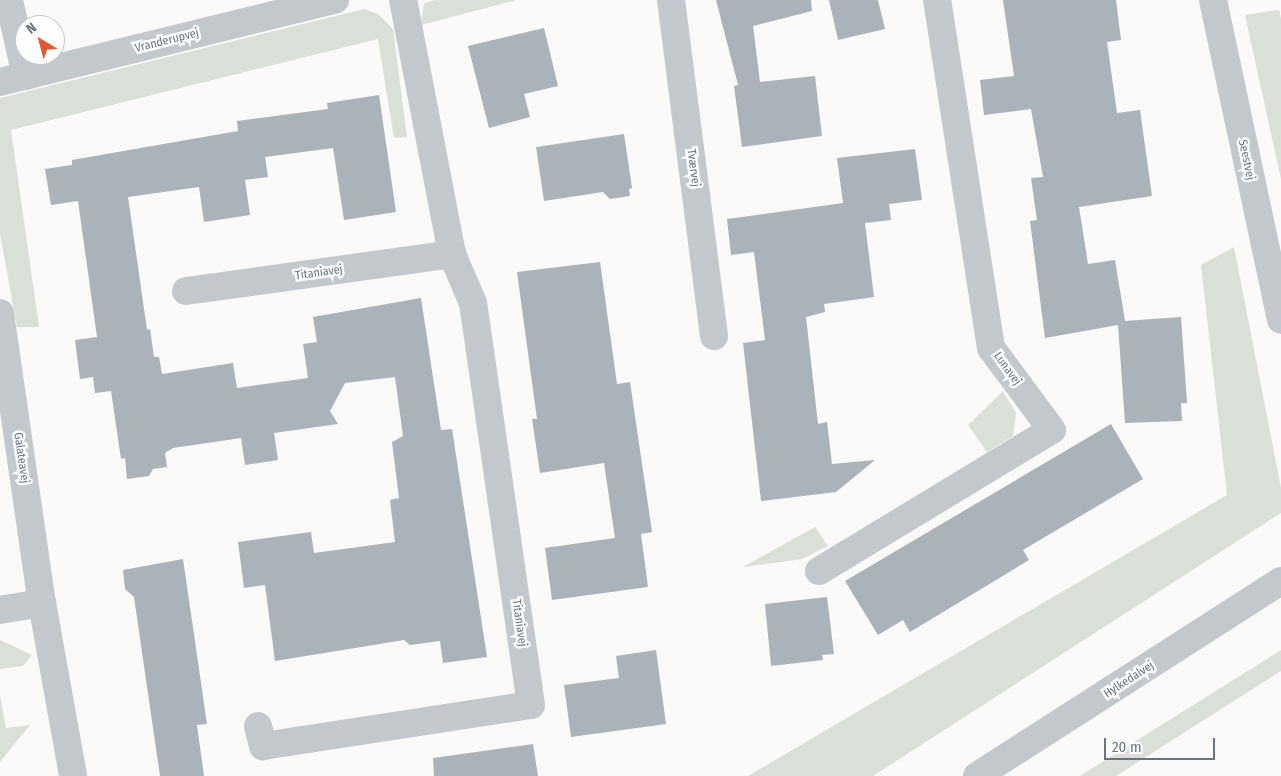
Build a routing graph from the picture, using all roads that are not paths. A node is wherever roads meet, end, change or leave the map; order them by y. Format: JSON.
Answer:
{"nodes":[{"id":1,"x":9,"y":0,"type":"edge"},
{"id":2,"x":335,"y":0,"type":"edge"},
{"id":3,"x":403,"y":0,"type":"edge"},
{"id":4,"x":671,"y":0,"type":"edge"},
{"id":5,"x":937,"y":0,"type":"edge"},
{"id":6,"x":1213,"y":0,"type":"edge"},
{"id":7,"x":13,"y":79,"type":"edge"},
{"id":8,"x":452,"y":254,"type":"junction"},
{"id":9,"x":186,"y":291,"type":"dead end"},
{"id":10,"x":0,"y":313,"type":"edge"},
{"id":11,"x":1281,"y":320,"type":"edge"},
{"id":12,"x":714,"y":336,"type":"dead end"},
{"id":13,"x":819,"y":571,"type":"dead end"},
{"id":14,"x":1281,"y":582,"type":"edge"},
{"id":15,"x":42,"y":603,"type":"junction"},
{"id":16,"x":0,"y":610,"type":"edge"},
{"id":17,"x":258,"y":726,"type":"dead end"},
{"id":18,"x":73,"y":776,"type":"edge"},
{"id":19,"x":977,"y":776,"type":"edge"}],
"edges":[{"from":1,"to":7,"type":"street"},
{"from":2,"to":7,"type":"street","name":"Vranderupvej"},
{"from":3,"to":8,"type":"street","name":"Titaniavej"},
{"from":4,"to":12,"type":"street","name":"Tværvej"},
{"from":5,"to":13,"type":"street","name":"Lunavej"},
{"from":6,"to":11,"type":"street","name":"Seestvej"},
{"from":8,"to":9,"type":"street","name":"Titaniavej"},
{"from":8,"to":17,"type":"street","name":"Titaniavej"},
{"from":10,"to":15,"type":"street","name":"Galateavej"},
{"from":14,"to":19,"type":"street","name":"Hylkedalvej"},
{"from":15,"to":16,"type":"street"},
{"from":15,"to":18,"type":"street","name":"Galateavej"}]}
